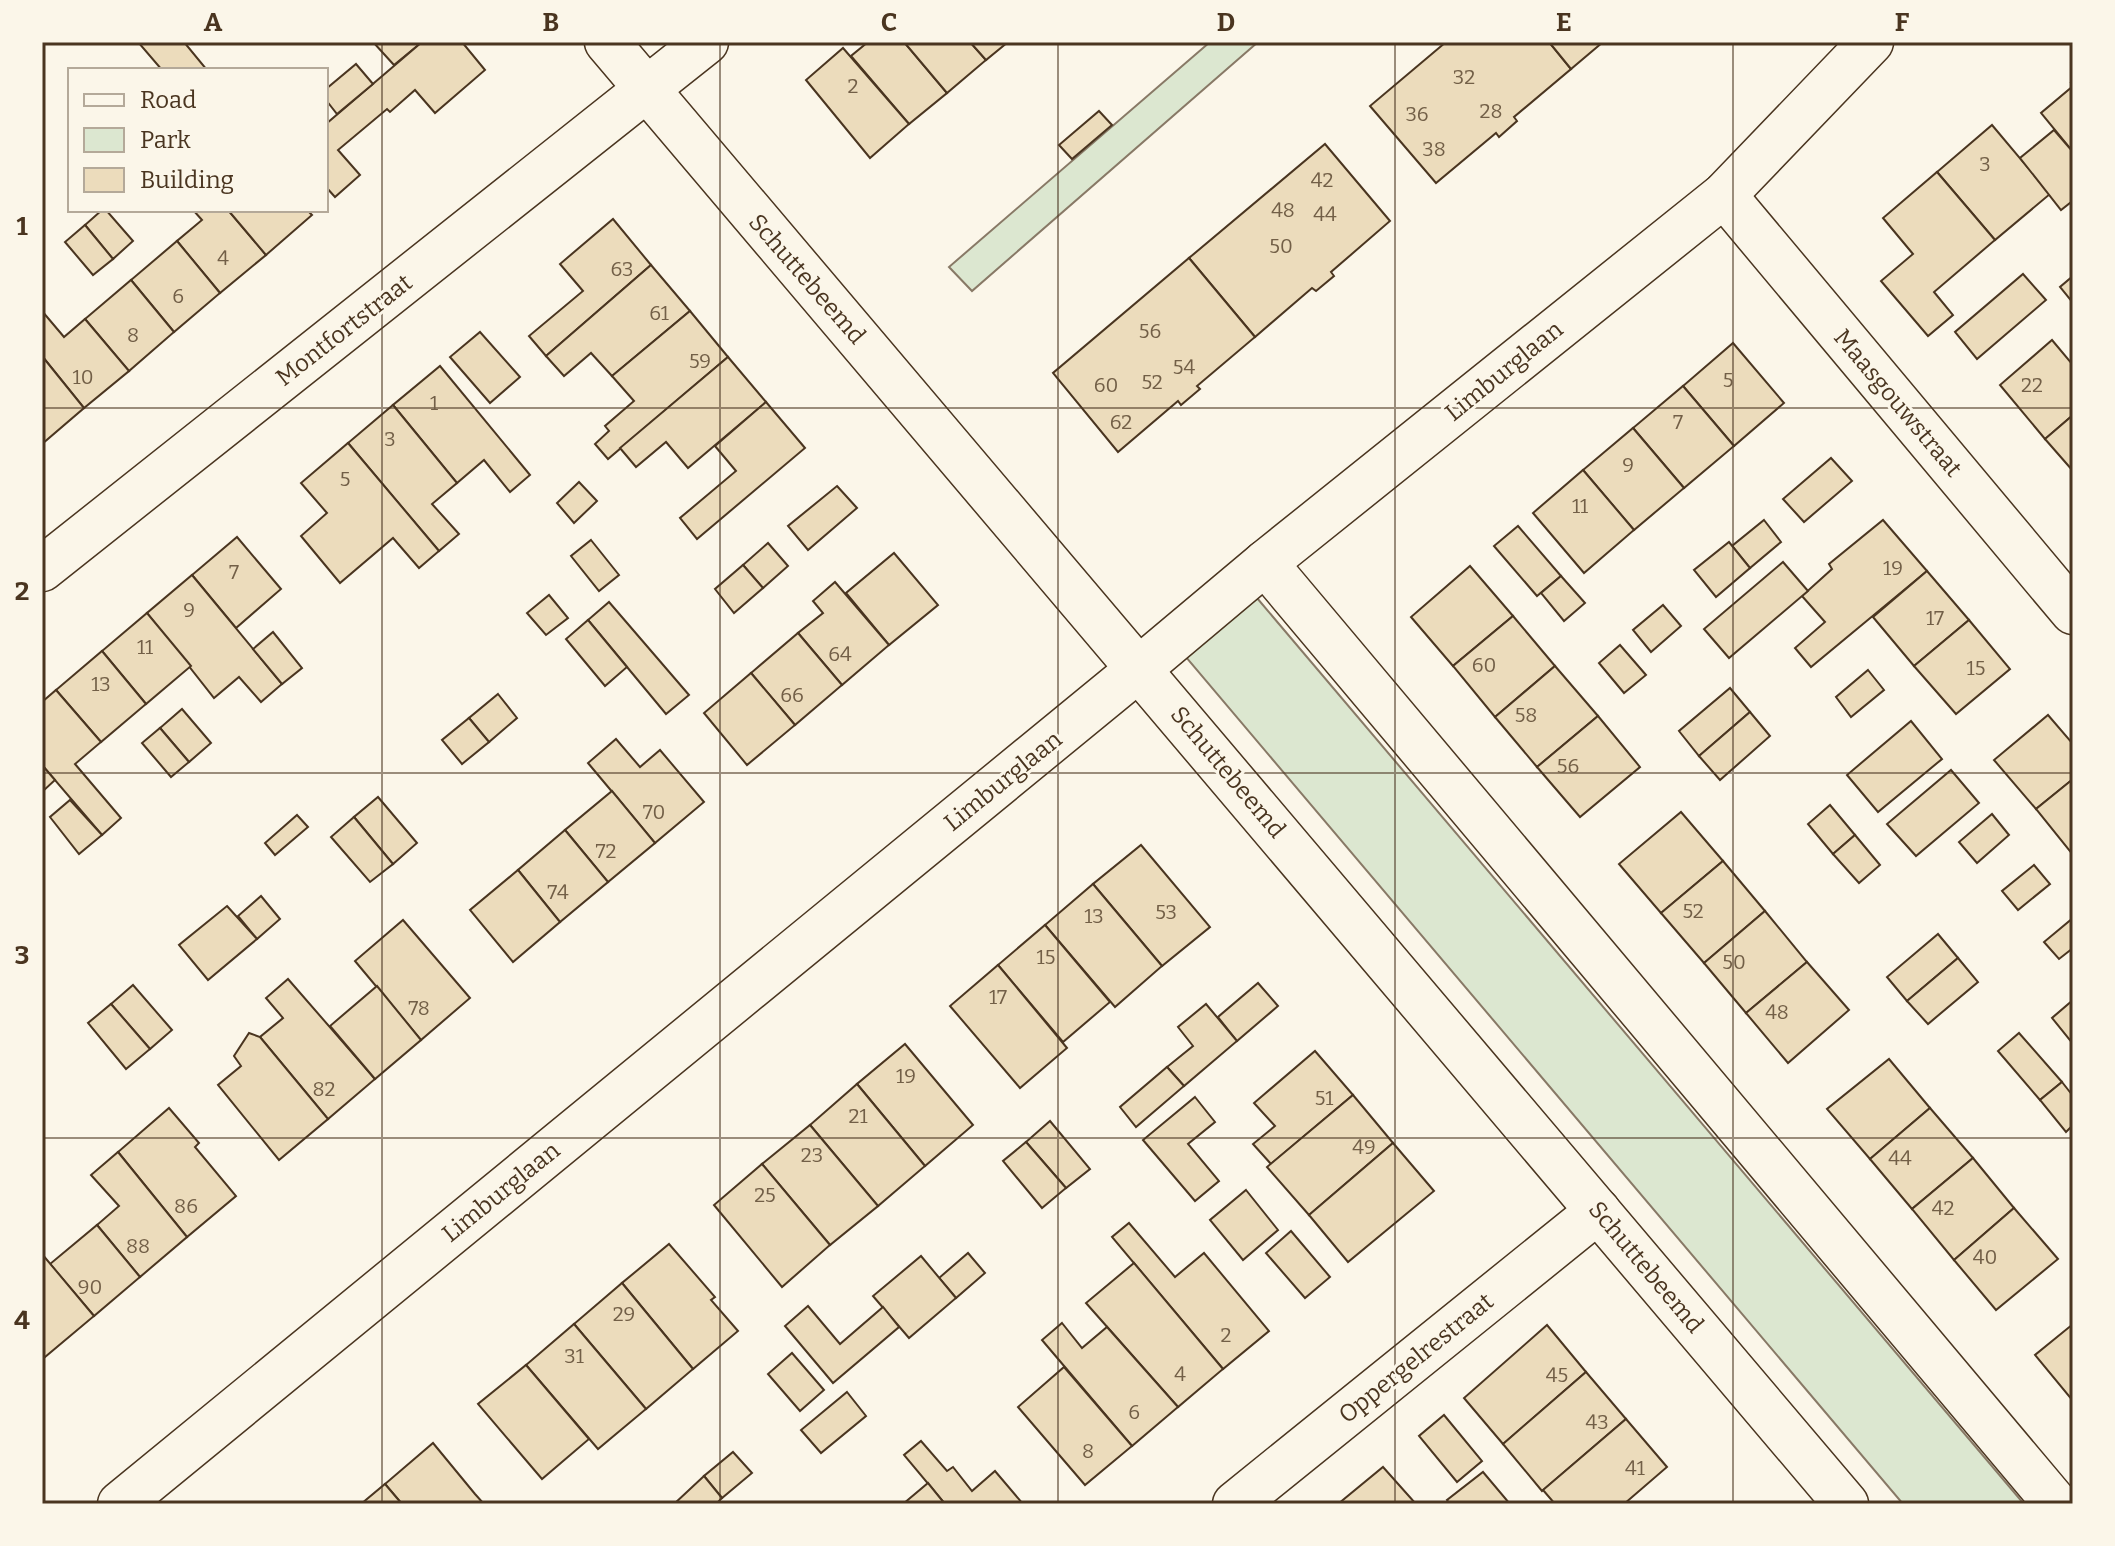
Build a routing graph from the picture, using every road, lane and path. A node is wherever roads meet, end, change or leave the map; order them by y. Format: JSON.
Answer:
{"nodes":[{"id":1,"x":607,"y":42,"type":"edge"},
{"id":2,"x":706,"y":42,"type":"edge"},
{"id":3,"x":1871,"y":42,"type":"edge"},
{"id":4,"x":646,"y":92,"type":"junction"},
{"id":5,"x":1724,"y":195,"type":"junction"},
{"id":6,"x":1265,"y":563,"type":"junction"},
{"id":7,"x":42,"y":569,"type":"edge"},
{"id":8,"x":2073,"y":612,"type":"edge"},
{"id":9,"x":1140,"y":668,"type":"junction"},
{"id":10,"x":1598,"y":1211,"type":"junction"},
{"id":11,"x":120,"y":1504,"type":"edge"},
{"id":12,"x":1235,"y":1504,"type":"edge"},
{"id":13,"x":1846,"y":1504,"type":"edge"},
{"id":14,"x":2056,"y":1504,"type":"edge"}],
"edges":[{"from":1,"to":4,"type":"street","name":"Schuttebeemd"},
{"from":2,"to":4,"type":"street","name":"Montfortstraat"},
{"from":3,"to":5,"type":"street","name":"Limburglaan"},
{"from":4,"to":7,"type":"street","name":"Montfortstraat"},
{"from":4,"to":9,"type":"street","name":"Schuttebeemd"},
{"from":5,"to":6,"type":"street","name":"Limburglaan"},
{"from":5,"to":8,"type":"street","name":"Maasgouwstraat"},
{"from":6,"to":9,"type":"street","name":"Limburglaan"},
{"from":6,"to":14,"type":"street"},
{"from":9,"to":10,"type":"street","name":"Schuttebeemd"},
{"from":9,"to":11,"type":"street","name":"Limburglaan"},
{"from":10,"to":12,"type":"street","name":"Oppergelrestraat"},
{"from":10,"to":13,"type":"street","name":"Schuttebeemd"}]}
